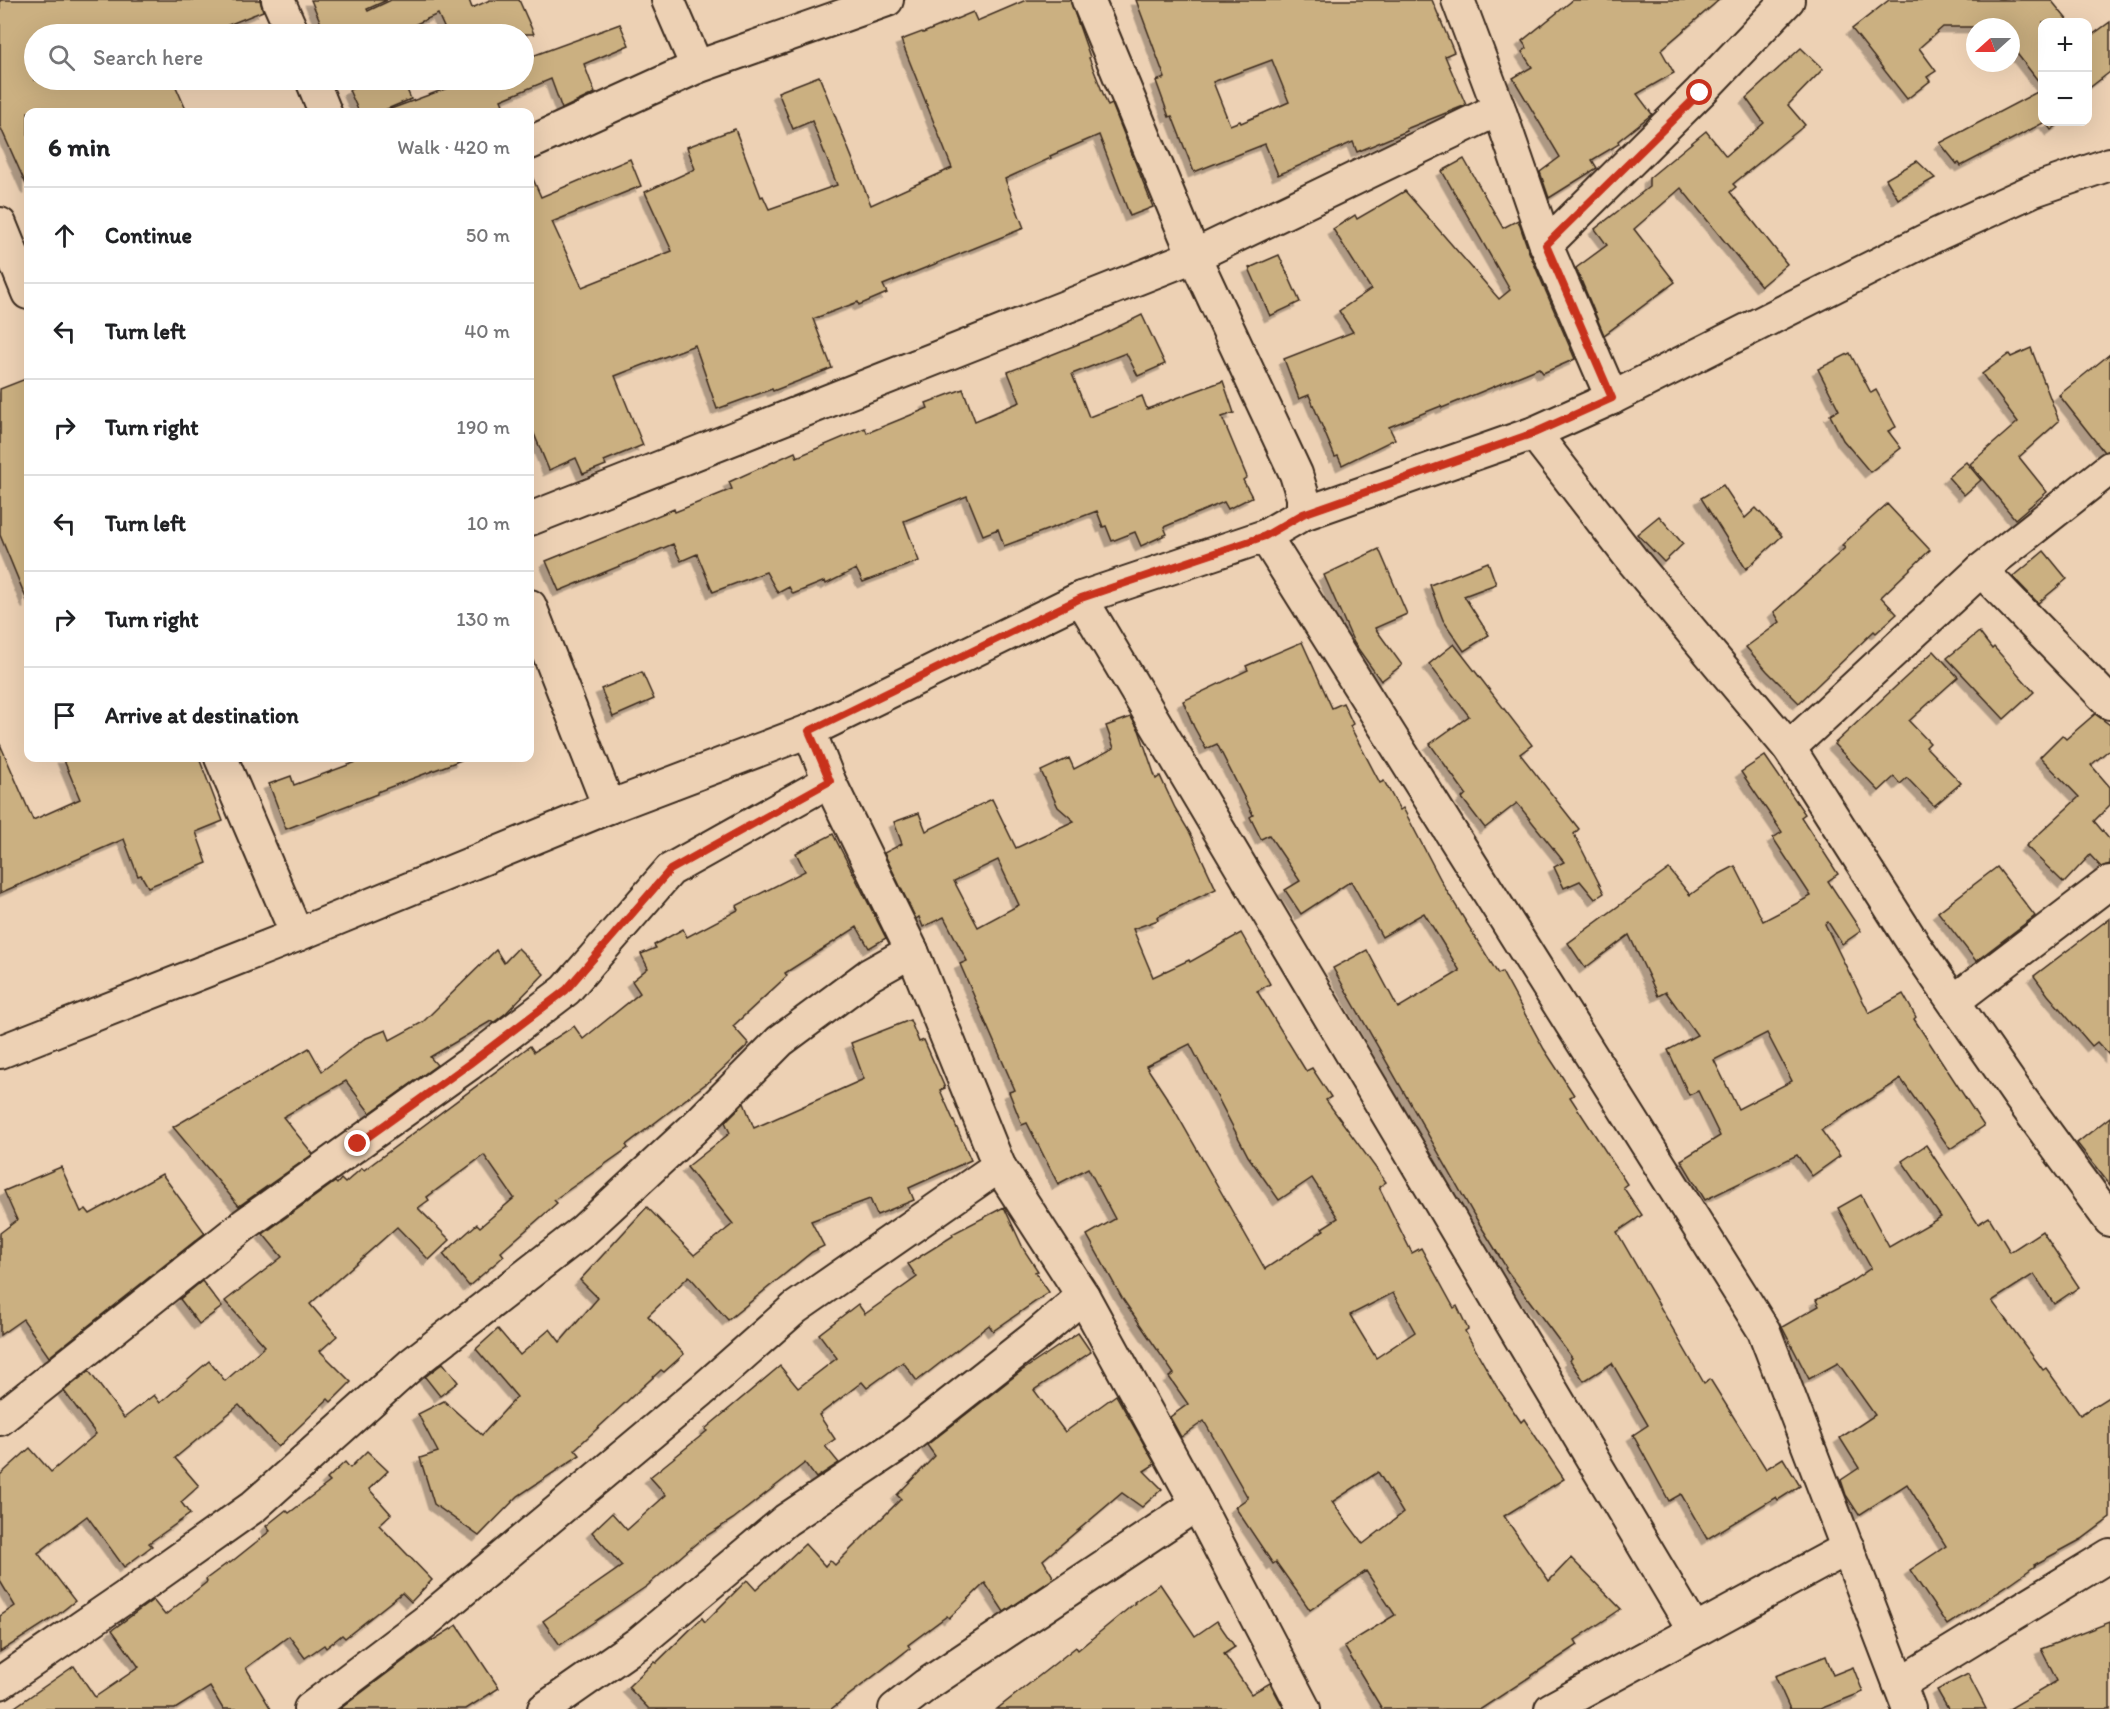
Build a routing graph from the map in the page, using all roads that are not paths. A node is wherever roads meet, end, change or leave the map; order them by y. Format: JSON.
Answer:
{"nodes":[{"id":1,"x":278,"y":0,"type":"edge"},
{"id":2,"x":668,"y":0,"type":"edge"},
{"id":3,"x":887,"y":0,"type":"edge"},
{"id":4,"x":1088,"y":0,"type":"edge"},
{"id":5,"x":1458,"y":0,"type":"edge"},
{"id":6,"x":1788,"y":0,"type":"edge"},
{"id":7,"x":289,"y":24,"type":"edge"},
{"id":8,"x":697,"y":67,"type":"junction"},
{"id":9,"x":316,"y":90,"type":"edge"},
{"id":10,"x":324,"y":108,"type":"edge"},
{"id":11,"x":1499,"y":109,"type":"junction"},
{"id":12,"x":534,"y":141,"type":"edge"},
{"id":13,"x":2110,"y":164,"type":"edge"},
{"id":14,"x":0,"y":224,"type":"edge"},
{"id":15,"x":1546,"y":245,"type":"junction"},
{"id":16,"x":1194,"y":256,"type":"junction"},
{"id":17,"x":24,"y":283,"type":"edge"},
{"id":18,"x":1612,"y":398,"type":"junction"},
{"id":19,"x":1534,"y":433,"type":"junction"},
{"id":20,"x":2110,"y":468,"type":"edge"},
{"id":21,"x":1303,"y":514,"type":"junction"},
{"id":22,"x":534,"y":517,"type":"edge"},
{"id":23,"x":1265,"y":536,"type":"junction"},
{"id":24,"x":1981,"y":570,"type":"junction"},
{"id":25,"x":1081,"y":598,"type":"junction"},
{"id":26,"x":534,"y":616,"type":"edge"},
{"id":27,"x":2110,"y":703,"type":"edge"},
{"id":28,"x":809,"y":731,"type":"junction"},
{"id":29,"x":1789,"y":748,"type":"junction"},
{"id":30,"x":223,"y":762,"type":"edge"},
{"id":31,"x":830,"y":781,"type":"junction"},
{"id":32,"x":609,"y":807,"type":"junction"},
{"id":33,"x":2110,"y":882,"type":"edge"},
{"id":34,"x":297,"y":935,"type":"junction"},
{"id":35,"x":912,"y":951,"type":"junction"},
{"id":36,"x":1954,"y":1001,"type":"junction"},
{"id":37,"x":0,"y":1052,"type":"edge"},
{"id":38,"x":999,"y":1166,"type":"junction"},
{"id":39,"x":2110,"y":1220,"type":"edge"},
{"id":40,"x":1083,"y":1296,"type":"junction"},
{"id":41,"x":0,"y":1419,"type":"edge"},
{"id":42,"x":1197,"y":1504,"type":"junction"},
{"id":43,"x":1848,"y":1548,"type":"junction"},
{"id":44,"x":2110,"y":1555,"type":"edge"},
{"id":45,"x":1694,"y":1630,"type":"junction"},
{"id":46,"x":0,"y":1683,"type":"edge"},
{"id":47,"x":1904,"y":1697,"type":"edge"},
{"id":48,"x":310,"y":1709,"type":"edge"},
{"id":49,"x":544,"y":1709,"type":"edge"},
{"id":50,"x":895,"y":1709,"type":"edge"},
{"id":51,"x":1304,"y":1709,"type":"edge"},
{"id":52,"x":1551,"y":1709,"type":"edge"}],
"edges":[{"from":1,"to":7,"type":"street"},
{"from":2,"to":8,"type":"street"},
{"from":3,"to":8,"type":"street"},
{"from":4,"to":16,"type":"street"},
{"from":5,"to":11,"type":"street"},
{"from":6,"to":15,"type":"street"},
{"from":8,"to":12,"type":"street"},
{"from":9,"to":10,"type":"street"},
{"from":11,"to":15,"type":"street"},
{"from":11,"to":16,"type":"street"},
{"from":13,"to":18,"type":"street"},
{"from":14,"to":17,"type":"street"},
{"from":15,"to":18,"type":"street"},
{"from":16,"to":21,"type":"street"},
{"from":16,"to":22,"type":"street"},
{"from":18,"to":19,"type":"street"},
{"from":19,"to":21,"type":"street"},
{"from":19,"to":29,"type":"street"},
{"from":20,"to":24,"type":"street"},
{"from":21,"to":23,"type":"street"},
{"from":23,"to":25,"type":"street"},
{"from":23,"to":43,"type":"street"},
{"from":24,"to":27,"type":"street"},
{"from":24,"to":29,"type":"street"},
{"from":25,"to":28,"type":"street"},
{"from":25,"to":45,"type":"street"},
{"from":26,"to":32,"type":"street"},
{"from":28,"to":31,"type":"street"},
{"from":28,"to":32,"type":"street"},
{"from":29,"to":36,"type":"street"},
{"from":30,"to":34,"type":"street"},
{"from":31,"to":35,"type":"street"},
{"from":31,"to":41,"type":"street"},
{"from":32,"to":34,"type":"street"},
{"from":33,"to":36,"type":"street"},
{"from":34,"to":37,"type":"street"},
{"from":35,"to":38,"type":"street"},
{"from":35,"to":46,"type":"street"},
{"from":36,"to":39,"type":"street"},
{"from":38,"to":40,"type":"street"},
{"from":38,"to":48,"type":"street"},
{"from":40,"to":42,"type":"street"},
{"from":40,"to":49,"type":"street"},
{"from":42,"to":50,"type":"street"},
{"from":42,"to":51,"type":"street"},
{"from":43,"to":45,"type":"street"},
{"from":43,"to":47,"type":"street"},
{"from":44,"to":47,"type":"street"},
{"from":45,"to":52,"type":"street"}]}
